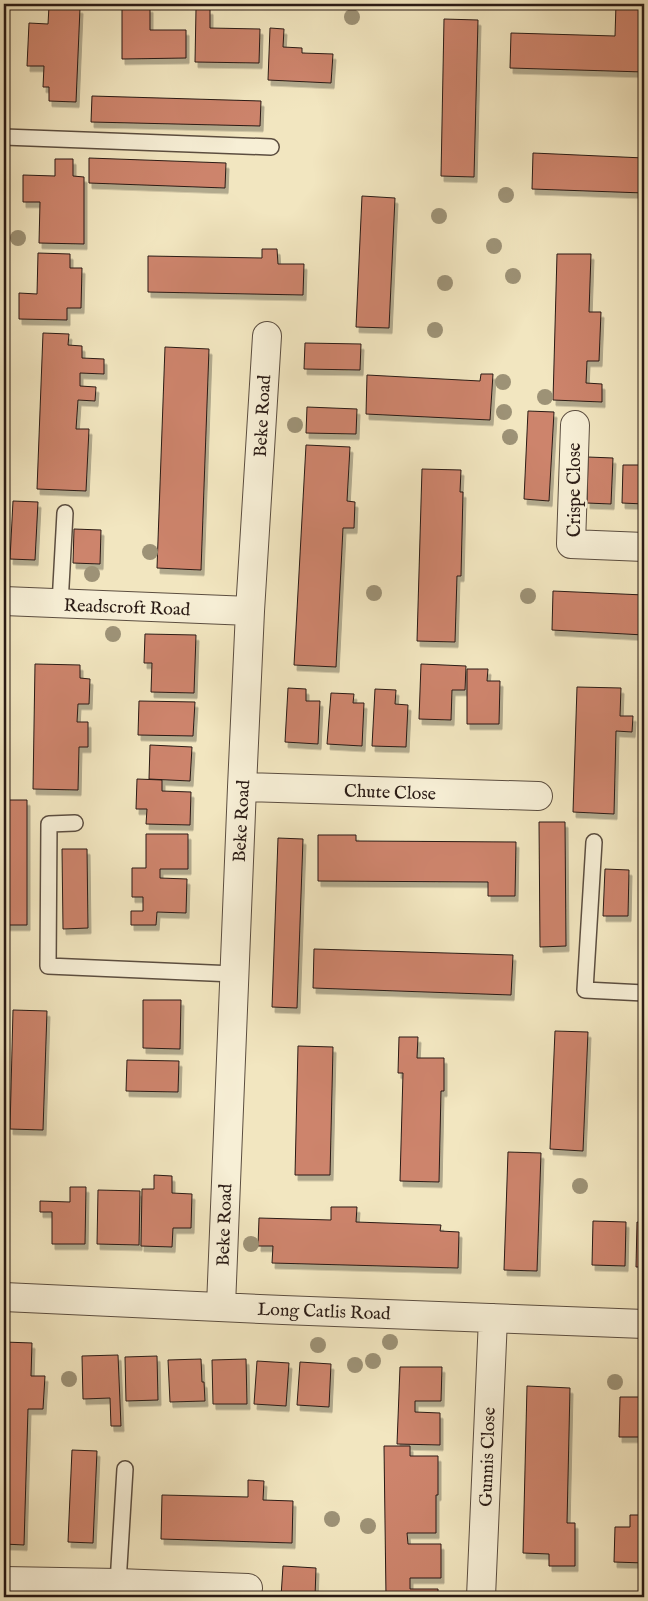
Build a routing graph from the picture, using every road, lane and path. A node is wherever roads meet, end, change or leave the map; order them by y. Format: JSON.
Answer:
{"nodes":[{"id":1,"x":4,"y":137,"type":"edge"},
{"id":2,"x":271,"y":148,"type":"dead end"},
{"id":3,"x":267,"y":336,"type":"dead end"},
{"id":4,"x":575,"y":425,"type":"dead end"},
{"id":5,"x":65,"y":513,"type":"dead end"},
{"id":6,"x":644,"y":547,"type":"edge"},
{"id":7,"x":4,"y":601,"type":"edge"},
{"id":8,"x":60,"y":604,"type":"junction"},
{"id":9,"x":250,"y":611,"type":"junction"},
{"id":10,"x":242,"y":787,"type":"junction"},
{"id":11,"x":538,"y":796,"type":"dead end"},
{"id":12,"x":75,"y":824,"type":"dead end"},
{"id":13,"x":594,"y":842,"type":"dead end"},
{"id":14,"x":234,"y":974,"type":"junction"},
{"id":15,"x":644,"y":993,"type":"edge"},
{"id":16,"x":4,"y":1297,"type":"edge"},
{"id":17,"x":221,"y":1306,"type":"junction"},
{"id":18,"x":493,"y":1318,"type":"junction"},
{"id":19,"x":644,"y":1324,"type":"edge"},
{"id":20,"x":125,"y":1469,"type":"dead end"},
{"id":21,"x":4,"y":1581,"type":"edge"},
{"id":22,"x":118,"y":1583,"type":"junction"},
{"id":23,"x":248,"y":1588,"type":"dead end"},
{"id":24,"x":481,"y":1597,"type":"edge"}],
"edges":[{"from":1,"to":2,"type":"lane"},
{"from":3,"to":9,"type":"street","name":"Beke Road"},
{"from":4,"to":6,"type":"street","name":"Crispe Close"},
{"from":5,"to":8,"type":"lane"},
{"from":7,"to":8,"type":"street","name":"Readscroft Road"},
{"from":8,"to":9,"type":"street","name":"Readscroft Road"},
{"from":9,"to":10,"type":"street","name":"Beke Road"},
{"from":10,"to":11,"type":"street","name":"Chute Close"},
{"from":10,"to":14,"type":"street","name":"Beke Road"},
{"from":12,"to":14,"type":"lane"},
{"from":13,"to":15,"type":"lane"},
{"from":14,"to":17,"type":"street","name":"Beke Road"},
{"from":16,"to":17,"type":"street","name":"Long Catlis Road"},
{"from":17,"to":18,"type":"street","name":"Long Catlis Road"},
{"from":18,"to":19,"type":"street","name":"Long Catlis Road"},
{"from":18,"to":24,"type":"street","name":"Gunnis Close"},
{"from":20,"to":22,"type":"lane"},
{"from":21,"to":22,"type":"street"},
{"from":22,"to":23,"type":"street"}]}
